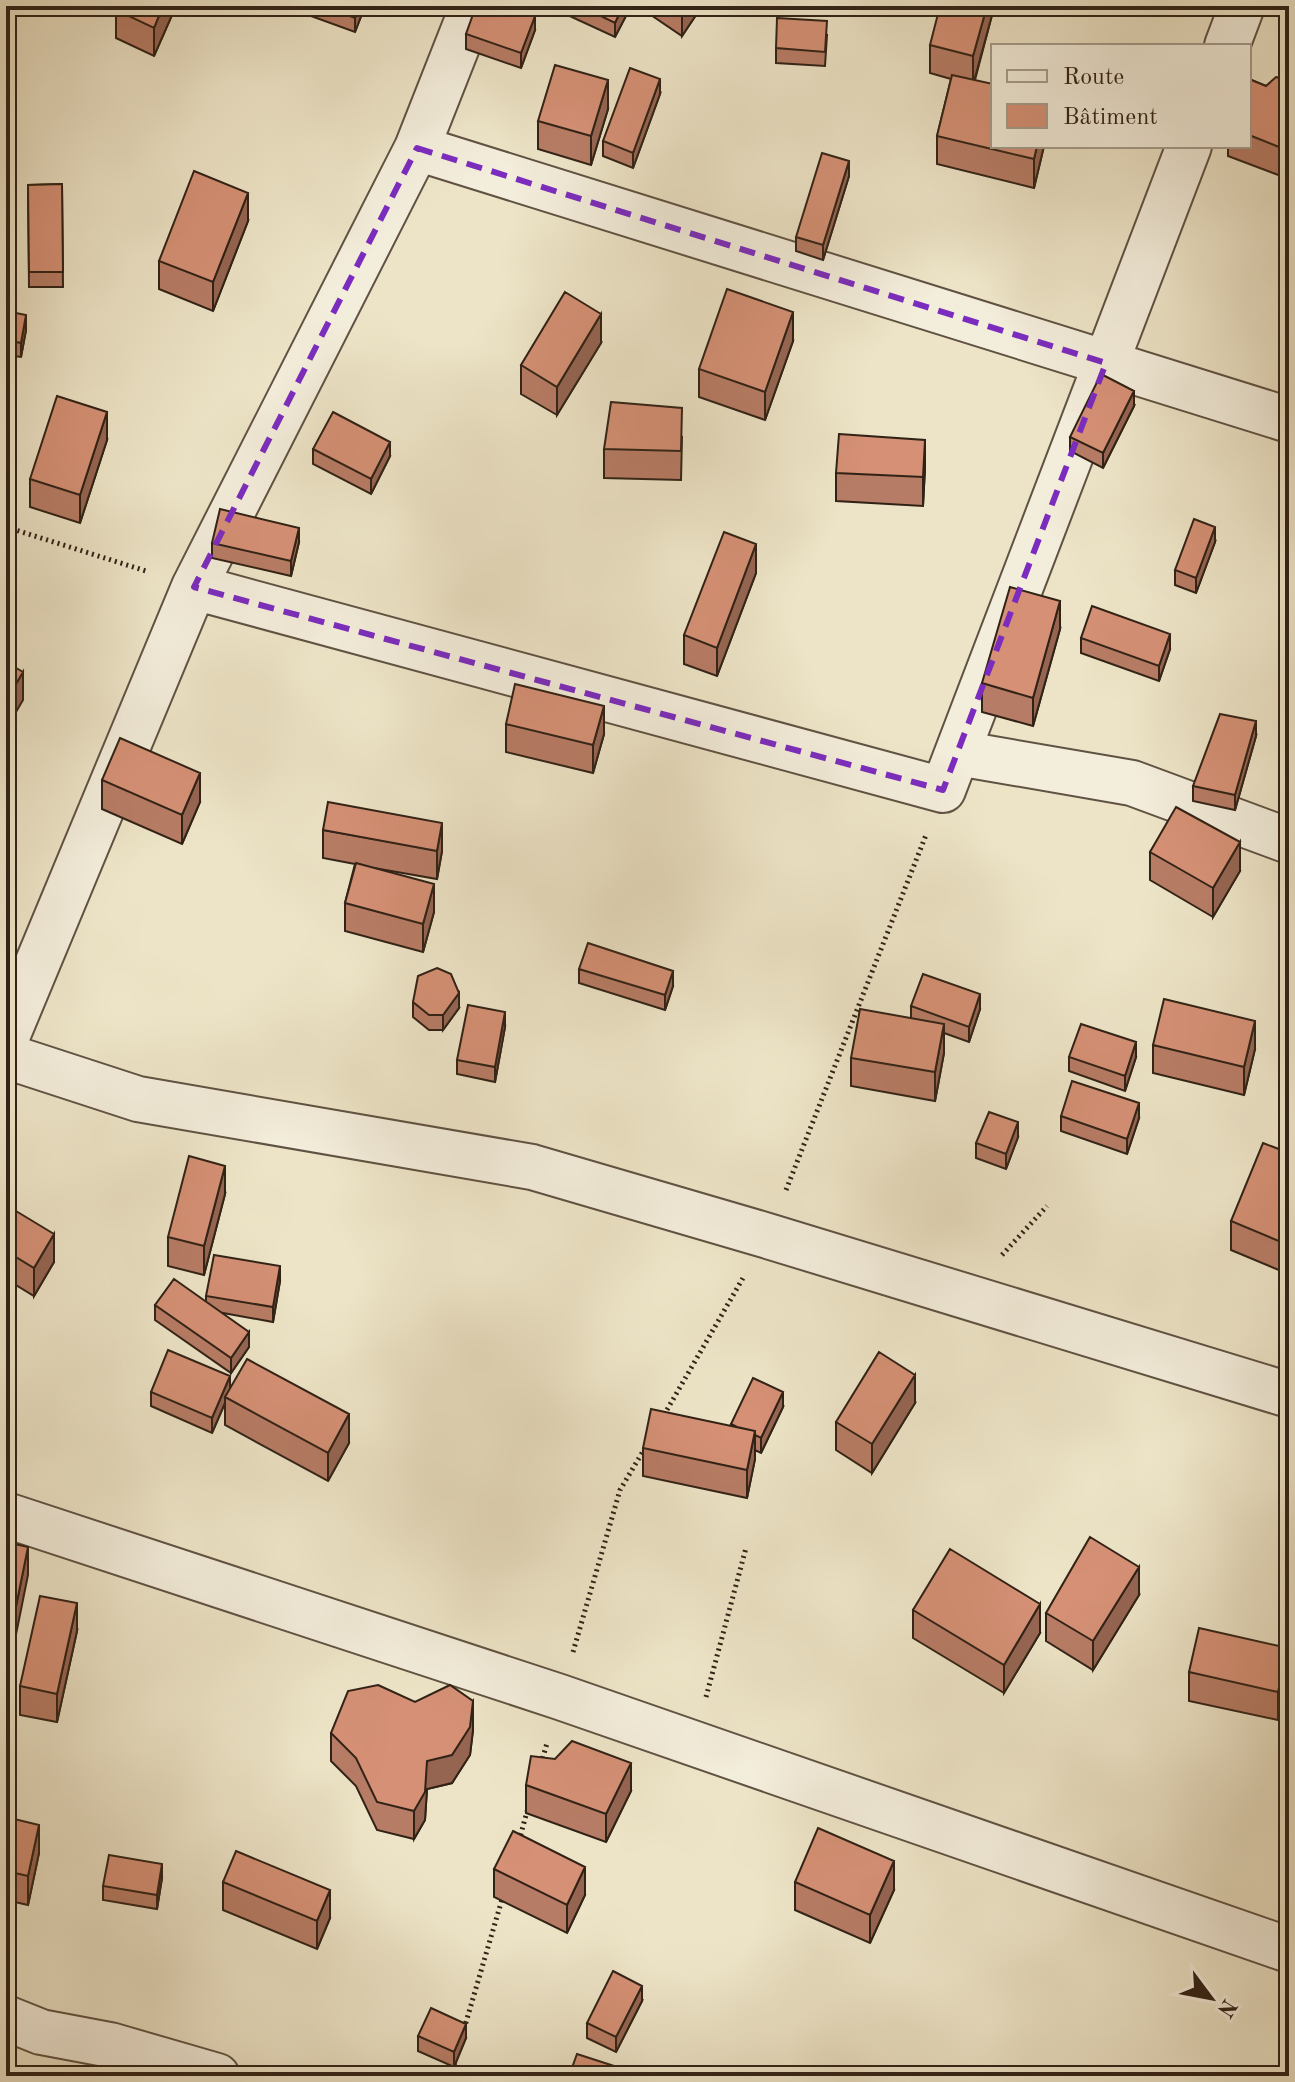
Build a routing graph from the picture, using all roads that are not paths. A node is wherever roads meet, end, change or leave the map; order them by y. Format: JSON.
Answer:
{"nodes":[{"id":1,"x":473,"y":6,"type":"edge"},
{"id":2,"x":1242,"y":6,"type":"edge"},
{"id":3,"x":1228,"y":44,"type":"edge"},
{"id":4,"x":417,"y":148,"type":"junction"},
{"id":5,"x":1188,"y":148,"type":"edge"},
{"id":6,"x":1106,"y":363,"type":"junction"},
{"id":7,"x":1289,"y":420,"type":"edge"},
{"id":8,"x":194,"y":587,"type":"junction"},
{"id":9,"x":950,"y":772,"type":"junction"},
{"id":10,"x":1289,"y":841,"type":"edge"},
{"id":11,"x":6,"y":1039,"type":"edge"},
{"id":12,"x":6,"y":1056,"type":"edge"},
{"id":13,"x":1289,"y":1395,"type":"edge"},
{"id":14,"x":6,"y":1515,"type":"edge"},
{"id":15,"x":1289,"y":1950,"type":"edge"},
{"id":16,"x":6,"y":2018,"type":"edge"},
{"id":17,"x":217,"y":2076,"type":"edge"}],
"edges":[{"from":1,"to":4,"type":"street"},
{"from":2,"to":3,"type":"street"},
{"from":4,"to":6,"type":"street"},
{"from":4,"to":8,"type":"street"},
{"from":5,"to":6,"type":"street"},
{"from":6,"to":7,"type":"street"},
{"from":6,"to":9,"type":"street"},
{"from":8,"to":9,"type":"street"},
{"from":8,"to":11,"type":"street"},
{"from":9,"to":10,"type":"street"},
{"from":12,"to":13,"type":"street"},
{"from":14,"to":15,"type":"street"},
{"from":16,"to":17,"type":"street"}]}
